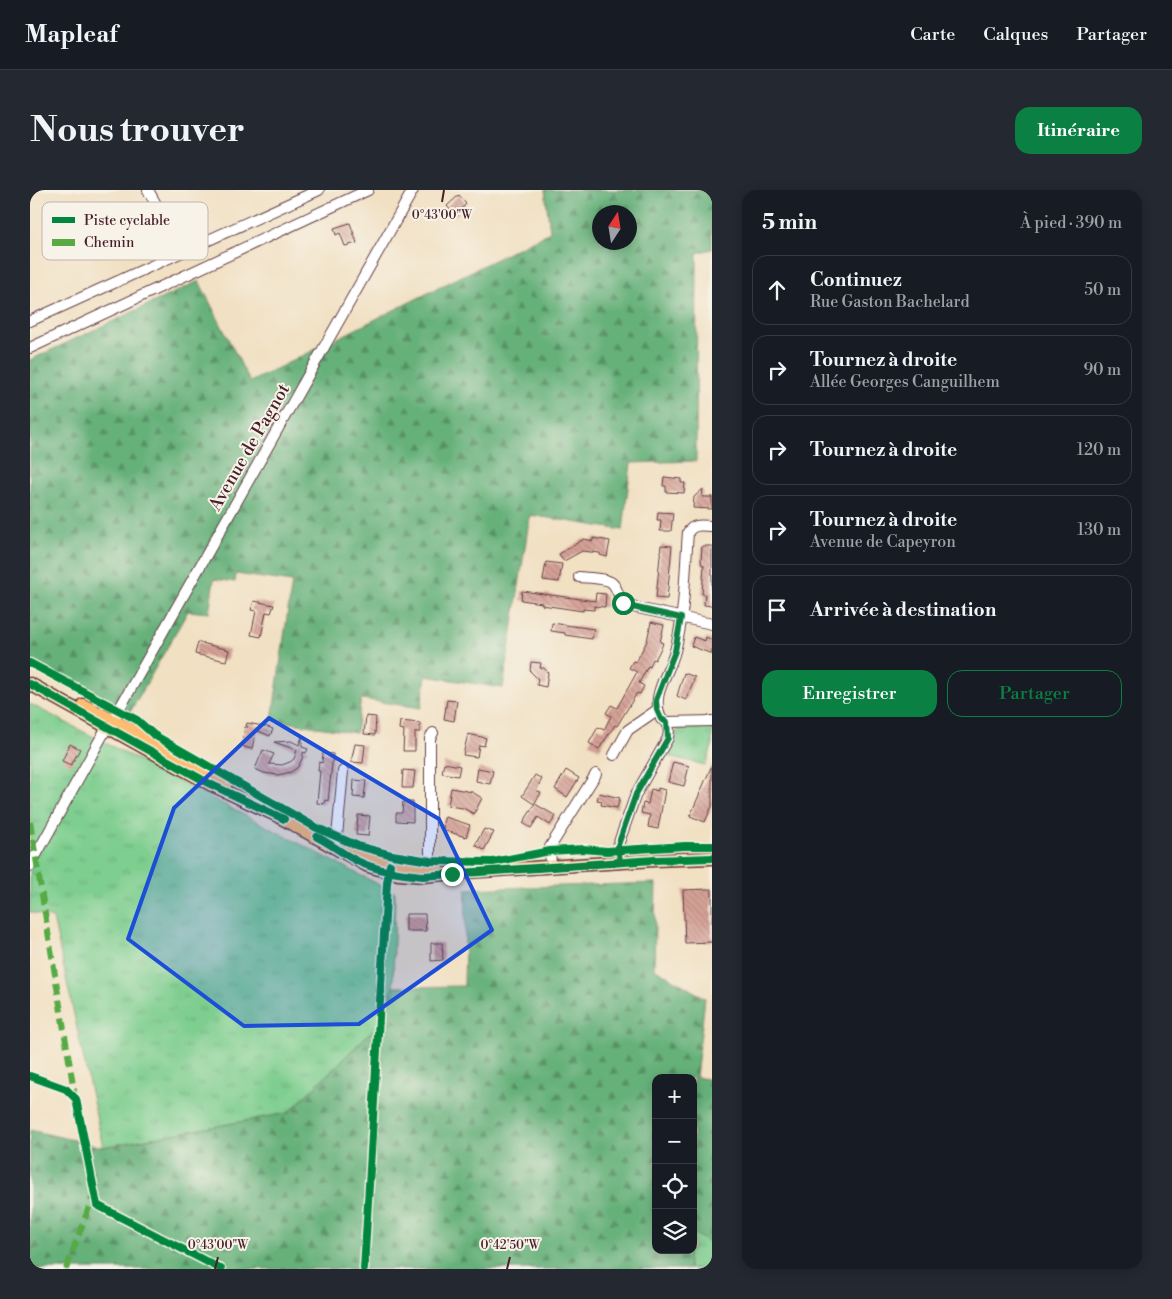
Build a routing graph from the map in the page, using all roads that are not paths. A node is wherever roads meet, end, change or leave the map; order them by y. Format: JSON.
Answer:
{"nodes":[{"id":1,"x":148,"y":190,"type":"edge"},
{"id":2,"x":319,"y":190,"type":"edge"},
{"id":3,"x":368,"y":190,"type":"edge"},
{"id":4,"x":413,"y":190,"type":"edge"},
{"id":5,"x":155,"y":202,"type":"edge"},
{"id":6,"x":208,"y":239,"type":"edge"},
{"id":7,"x":163,"y":260,"type":"edge"},
{"id":8,"x":30,"y":322,"type":"edge"},
{"id":9,"x":30,"y":348,"type":"edge"},
{"id":10,"x":712,"y":526,"type":"edge"},
{"id":11,"x":580,"y":577,"type":"dead end"},
{"id":12,"x":681,"y":618,"type":"junction"},
{"id":13,"x":712,"y":624,"type":"edge"},
{"id":14,"x":30,"y":678,"type":"edge"},
{"id":15,"x":30,"y":684,"type":"edge"},
{"id":16,"x":657,"y":710,"type":"junction"},
{"id":17,"x":712,"y":721,"type":"edge"},
{"id":18,"x":667,"y":722,"type":"junction"},
{"id":19,"x":110,"y":724,"type":"junction"},
{"id":20,"x":433,"y":733,"type":"dead end"},
{"id":21,"x":614,"y":756,"type":"dead end"},
{"id":22,"x":342,"y":771,"type":"dead end"},
{"id":23,"x":596,"y":774,"type":"dead end"},
{"id":24,"x":332,"y":845,"type":"junction"},
{"id":25,"x":712,"y":858,"type":"edge"},
{"id":26,"x":620,"y":862,"type":"junction"},
{"id":27,"x":30,"y":866,"type":"edge"},
{"id":28,"x":551,"y":867,"type":"junction"},
{"id":29,"x":430,"y":868,"type":"junction"},
{"id":30,"x":467,"y":872,"type":"junction"}],
"edges":[{"from":1,"to":5,"type":"street"},
{"from":2,"to":6,"type":"street"},
{"from":3,"to":9,"type":"street"},
{"from":4,"to":19,"type":"street","name":"Avenue de Pagnot"},
{"from":7,"to":8,"type":"street"},
{"from":10,"to":12,"type":"street"},
{"from":11,"to":12,"type":"street"},
{"from":12,"to":13,"type":"street"},
{"from":12,"to":16,"type":"street"},
{"from":14,"to":19,"type":"main road"},
{"from":15,"to":19,"type":"main road"},
{"from":16,"to":18,"type":"street"},
{"from":16,"to":21,"type":"street"},
{"from":17,"to":18,"type":"street"},
{"from":18,"to":26,"type":"street"},
{"from":19,"to":24,"type":"main road"},
{"from":19,"to":27,"type":"street","name":"Avenue de Pagnot"},
{"from":20,"to":29,"type":"street"},
{"from":22,"to":24,"type":"street"},
{"from":23,"to":28,"type":"street"},
{"from":24,"to":29,"type":"main road"},
{"from":24,"to":30,"type":"main road"},
{"from":25,"to":26,"type":"main road"},
{"from":26,"to":28,"type":"main road"},
{"from":28,"to":30,"type":"main road"},
{"from":29,"to":30,"type":"main road"}]}
